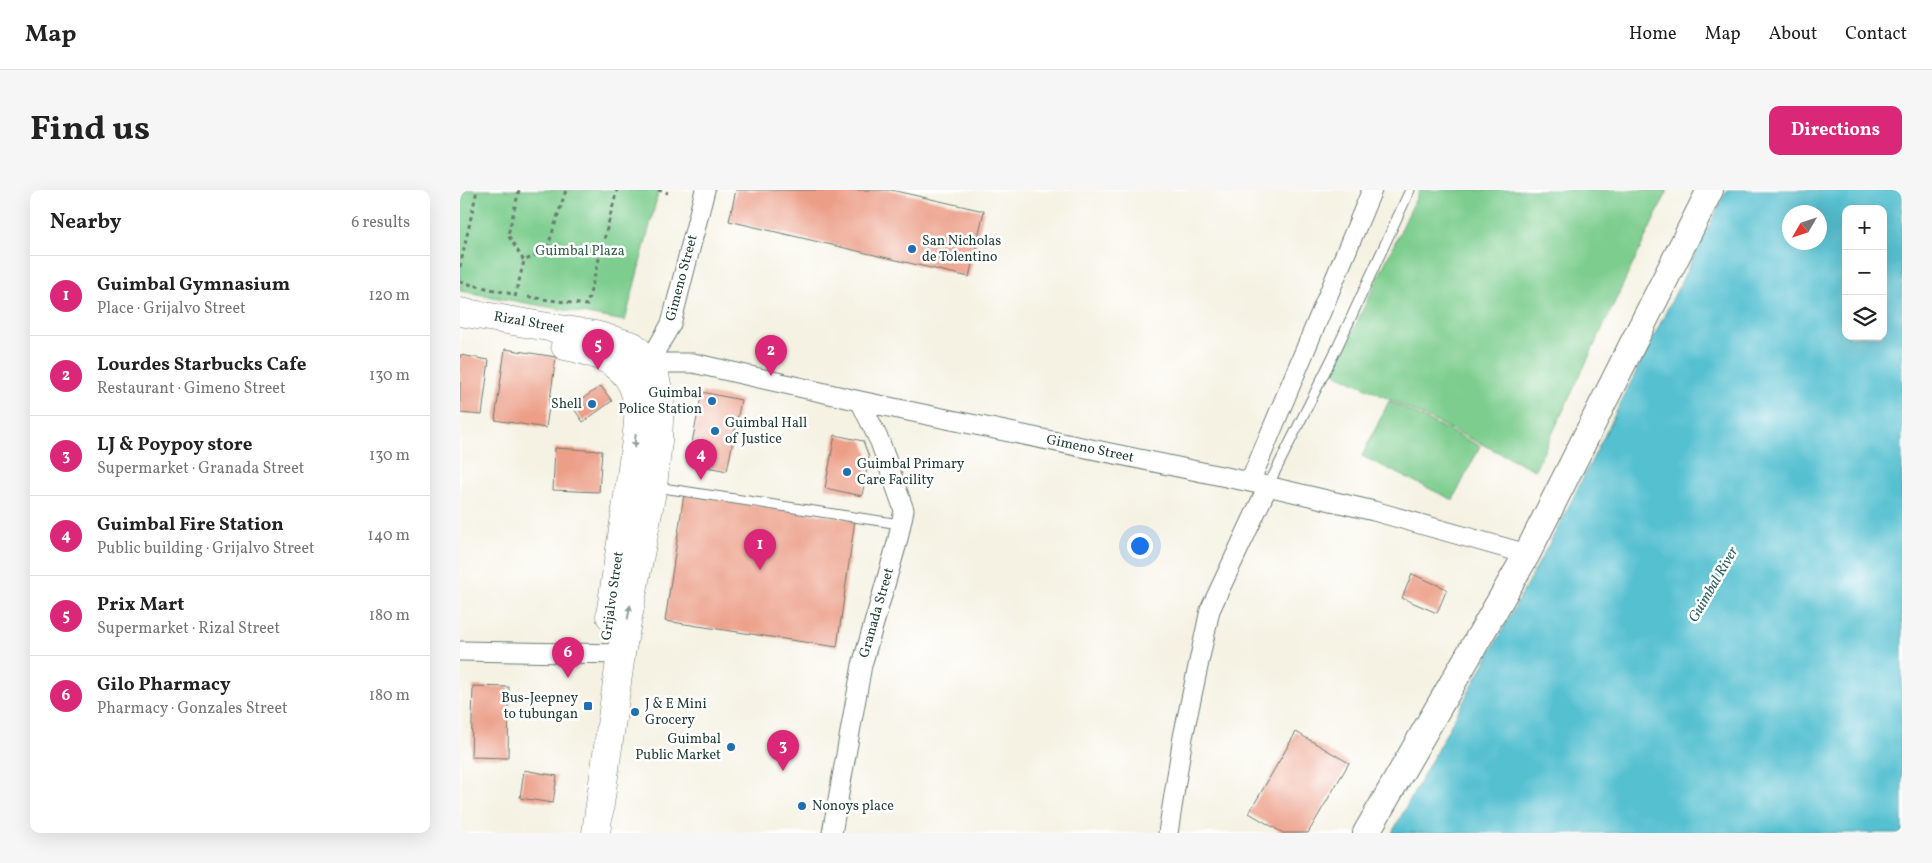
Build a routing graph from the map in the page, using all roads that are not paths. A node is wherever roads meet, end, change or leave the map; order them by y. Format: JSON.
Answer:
{"nodes":[{"id":1,"x":705,"y":190,"type":"edge"},
{"id":2,"x":1372,"y":190,"type":"edge"},
{"id":3,"x":1410,"y":190,"type":"edge"},
{"id":4,"x":1710,"y":190,"type":"edge"},
{"id":5,"x":460,"y":312,"type":"edge"},
{"id":6,"x":460,"y":330,"type":"edge"},
{"id":7,"x":649,"y":362,"type":"junction"},
{"id":8,"x":616,"y":365,"type":"junction"},
{"id":9,"x":860,"y":401,"type":"junction"},
{"id":10,"x":1259,"y":484,"type":"junction"},
{"id":11,"x":641,"y":485,"type":"junction"},
{"id":12,"x":900,"y":524,"type":"junction"},
{"id":13,"x":1527,"y":554,"type":"junction"},
{"id":14,"x":460,"y":650,"type":"edge"},
{"id":15,"x":613,"y":653,"type":"junction"},
{"id":16,"x":579,"y":833,"type":"edge"},
{"id":17,"x":596,"y":833,"type":"edge"},
{"id":18,"x":832,"y":833,"type":"edge"},
{"id":19,"x":1168,"y":833,"type":"edge"},
{"id":20,"x":1366,"y":833,"type":"edge"}],
"edges":[{"from":1,"to":7,"type":"street","name":"Gimeno Street"},
{"from":2,"to":10,"type":"street"},
{"from":3,"to":10,"type":"lane"},
{"from":4,"to":13,"type":"street"},
{"from":5,"to":7,"type":"main road","name":"Rizal Street"},
{"from":6,"to":8,"type":"main road","name":"Rizal Street"},
{"from":7,"to":8,"type":"street","name":"Gimeno Street"},
{"from":7,"to":9,"type":"street","name":"Gimeno Street"},
{"from":7,"to":11,"type":"main road","name":"Grijalvo Street"},
{"from":8,"to":11,"type":"main road","name":"Grijalvo Street","one_way":true},
{"from":9,"to":10,"type":"street","name":"Gimeno Street"},
{"from":9,"to":12,"type":"street","name":"Granada Street"},
{"from":10,"to":13,"type":"street","name":"Gimeno Street"},
{"from":10,"to":19,"type":"street"},
{"from":11,"to":12,"type":"lane"},
{"from":11,"to":15,"type":"main road","name":"Grijalvo Street"},
{"from":12,"to":18,"type":"street","name":"Granada Street"},
{"from":13,"to":20,"type":"street"},
{"from":14,"to":15,"type":"street"},
{"from":15,"to":16,"type":"main road","name":"Grijalvo Street"},
{"from":15,"to":17,"type":"main road","name":"Grijalvo Street"}]}
